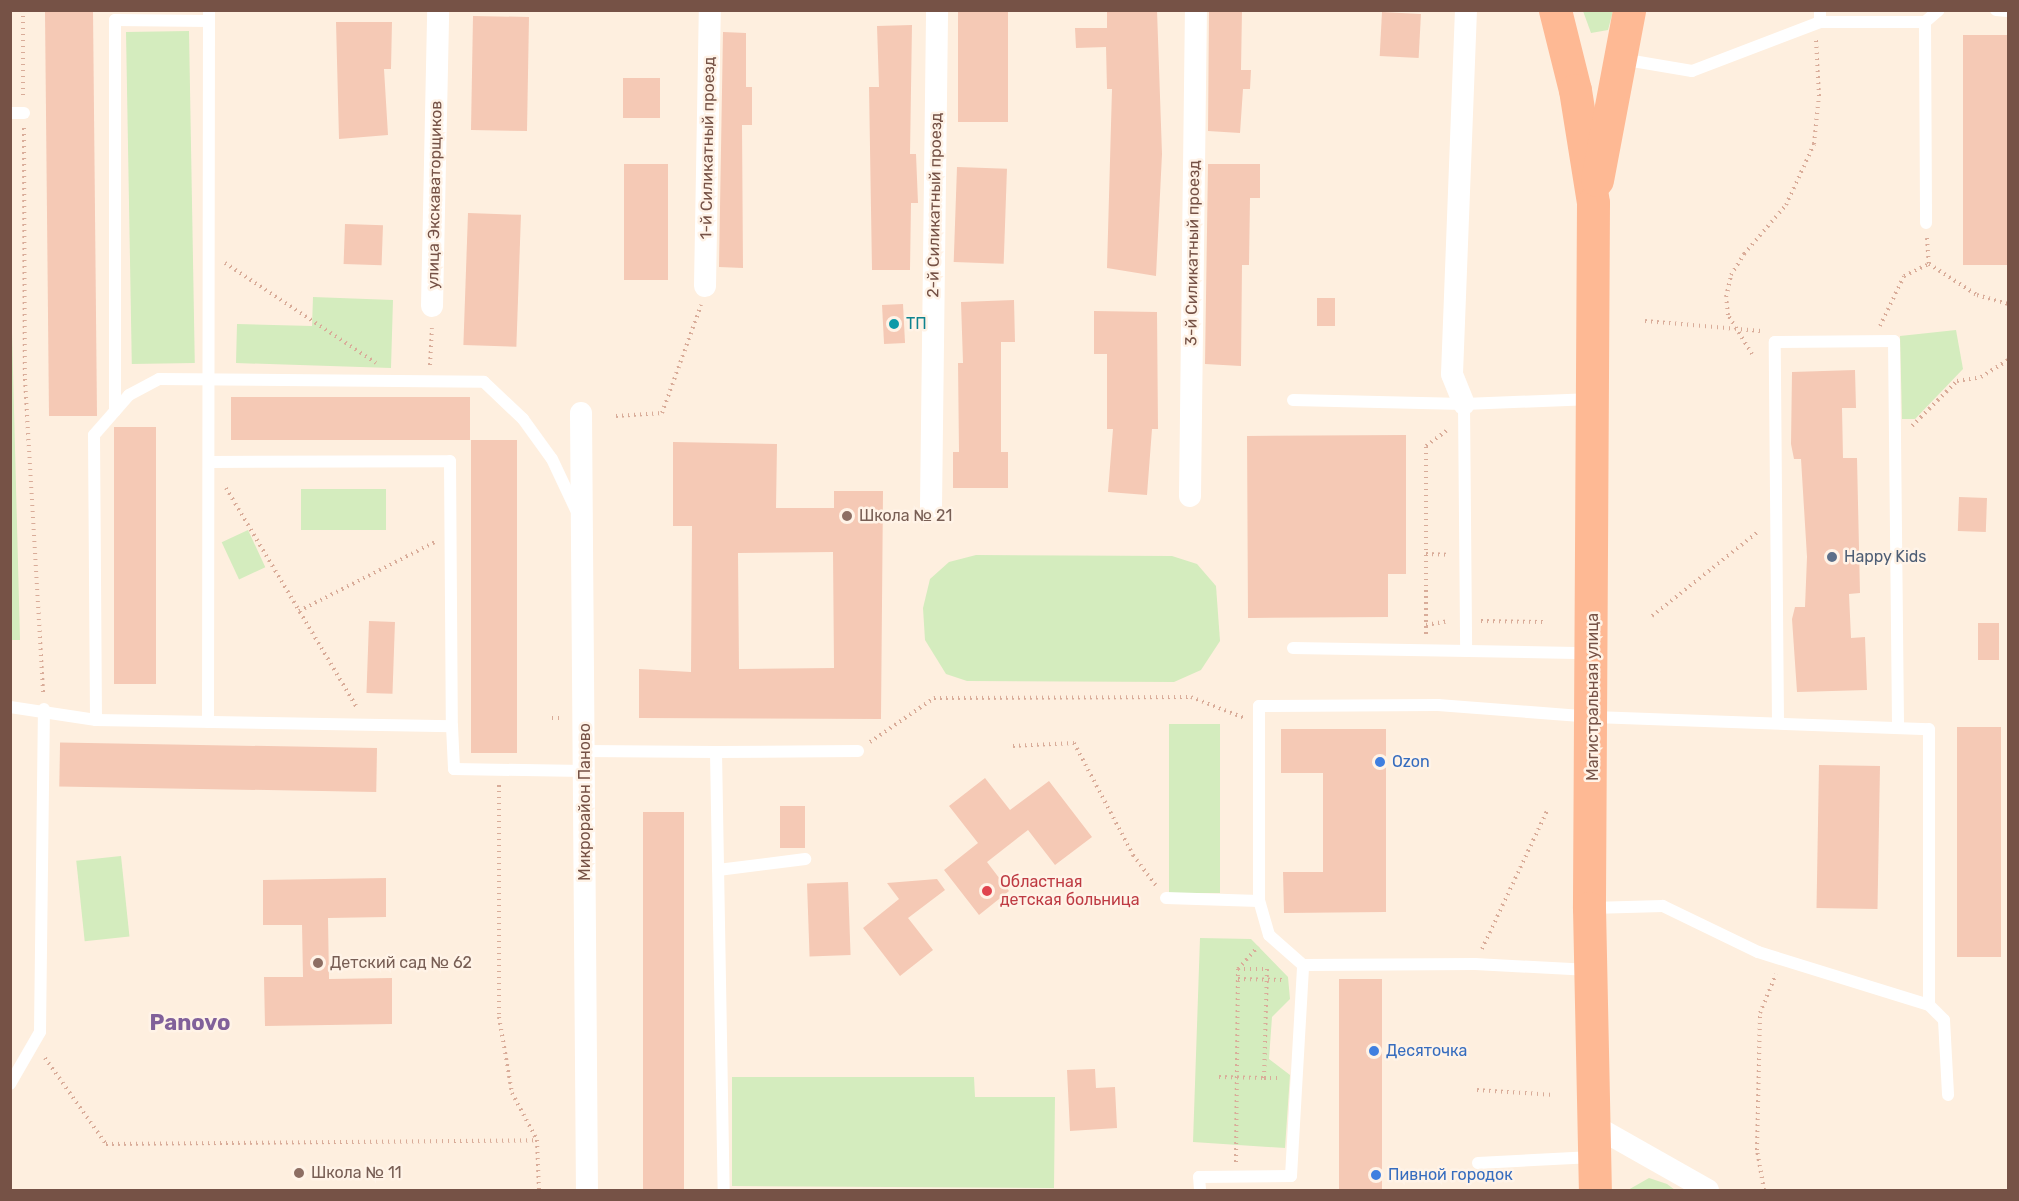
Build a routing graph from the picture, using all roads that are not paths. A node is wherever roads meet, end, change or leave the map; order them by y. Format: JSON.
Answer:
{"nodes":[{"id":1,"x":438,"y":10,"type":"edge"},
{"id":2,"x":710,"y":10,"type":"edge"},
{"id":3,"x":938,"y":10,"type":"edge"},
{"id":4,"x":1196,"y":10,"type":"edge"},
{"id":5,"x":1466,"y":10,"type":"edge"},
{"id":6,"x":1555,"y":10,"type":"edge"},
{"id":7,"x":1629,"y":10,"type":"edge"},
{"id":8,"x":1939,"y":10,"type":"edge"},
{"id":9,"x":1996,"y":10,"type":"edge"},
{"id":10,"x":2008,"y":11,"type":"edge"},
{"id":11,"x":209,"y":16,"type":"edge"},
{"id":12,"x":1818,"y":19,"type":"edge"},
{"id":13,"x":1925,"y":22,"type":"junction"},
{"id":14,"x":1620,"y":59,"type":"junction"},
{"id":15,"x":10,"y":113,"type":"edge"},
{"id":16,"x":24,"y":113,"type":"road end"},
{"id":17,"x":1593,"y":203,"type":"junction"},
{"id":18,"x":1926,"y":223,"type":"road end"},
{"id":19,"x":705,"y":286,"type":"road end"},
{"id":20,"x":432,"y":306,"type":"road end"},
{"id":21,"x":210,"y":378,"type":"junction"},
{"id":22,"x":1593,"y":399,"type":"junction"},
{"id":23,"x":1293,"y":400,"type":"dead end"},
{"id":24,"x":1464,"y":404,"type":"junction"},
{"id":25,"x":115,"y":411,"type":"junction"},
{"id":26,"x":581,"y":413,"type":"dead end"},
{"id":27,"x":211,"y":462,"type":"junction"},
{"id":28,"x":1190,"y":496,"type":"dead end"},
{"id":29,"x":931,"y":507,"type":"dead end"},
{"id":30,"x":583,"y":525,"type":"junction"},
{"id":31,"x":1293,"y":648,"type":"dead end"},
{"id":32,"x":1466,"y":650,"type":"junction"},
{"id":33,"x":1594,"y":653,"type":"junction"},
{"id":34,"x":10,"y":707,"type":"edge"},
{"id":35,"x":44,"y":709,"type":"junction"},
{"id":36,"x":1594,"y":717,"type":"junction"},
{"id":37,"x":96,"y":720,"type":"junction"},
{"id":38,"x":208,"y":722,"type":"junction"},
{"id":39,"x":1778,"y":722,"type":"junction"},
{"id":40,"x":452,"y":726,"type":"junction"},
{"id":41,"x":1898,"y":728,"type":"junction"},
{"id":42,"x":858,"y":751,"type":"road end"},
{"id":43,"x":716,"y":752,"type":"junction"},
{"id":44,"x":585,"y":761,"type":"junction"},
{"id":45,"x":805,"y":858,"type":"dead end"},
{"id":46,"x":718,"y":870,"type":"junction"},
{"id":47,"x":1167,"y":898,"type":"road end"},
{"id":48,"x":1259,"y":901,"type":"junction"},
{"id":49,"x":1590,"y":908,"type":"junction"},
{"id":50,"x":1303,"y":966,"type":"junction"},
{"id":51,"x":1590,"y":970,"type":"junction"},
{"id":52,"x":1929,"y":1005,"type":"junction"},
{"id":53,"x":10,"y":1084,"type":"edge"},
{"id":54,"x":1948,"y":1095,"type":"dead end"},
{"id":55,"x":1594,"y":1141,"type":"junction"},
{"id":56,"x":1478,"y":1163,"type":"dead end"},
{"id":57,"x":587,"y":1191,"type":"edge"},
{"id":58,"x":724,"y":1191,"type":"edge"},
{"id":59,"x":1200,"y":1191,"type":"edge"},
{"id":60,"x":1595,"y":1191,"type":"edge"},
{"id":61,"x":1708,"y":1191,"type":"edge"}],
"edges":[{"from":1,"to":20,"type":"street","name":"улица Экскаваторщиков"},
{"from":2,"to":19,"type":"street","name":"1-й Силикатный проезд"},
{"from":3,"to":29,"type":"street","name":"2-й Силикатный проезд"},
{"from":4,"to":28,"type":"street","name":"3-й Силикатный проезд"},
{"from":5,"to":24,"type":"street"},
{"from":6,"to":17,"type":"highway","name":"Магистральная улица"},
{"from":7,"to":14,"type":"highway","name":"Магистральная улица"},
{"from":8,"to":13,"type":"lane"},
{"from":9,"to":10,"type":"lane"},
{"from":11,"to":21,"type":"lane"},
{"from":11,"to":25,"type":"lane"},
{"from":12,"to":13,"type":"lane"},
{"from":12,"to":14,"type":"lane"},
{"from":13,"to":18,"type":"lane"},
{"from":14,"to":17,"type":"highway","name":"Магистральная улица"},
{"from":15,"to":16,"type":"lane"},
{"from":17,"to":22,"type":"highway","name":"Магистральная улица"},
{"from":21,"to":25,"type":"lane"},
{"from":21,"to":27,"type":"lane"},
{"from":21,"to":30,"type":"lane"},
{"from":22,"to":24,"type":"lane"},
{"from":22,"to":33,"type":"highway","name":"Магистральная улица"},
{"from":23,"to":24,"type":"lane"},
{"from":24,"to":32,"type":"lane"},
{"from":25,"to":37,"type":"lane"},
{"from":26,"to":30,"type":"street","name":"Микрорайон Паново"},
{"from":27,"to":38,"type":"lane"},
{"from":27,"to":40,"type":"lane"},
{"from":30,"to":44,"type":"street","name":"Микрорайон Паново"},
{"from":31,"to":32,"type":"lane"},
{"from":32,"to":33,"type":"lane"},
{"from":33,"to":36,"type":"highway","name":"Магистральная улица"},
{"from":34,"to":35,"type":"lane"},
{"from":35,"to":37,"type":"lane"},
{"from":35,"to":53,"type":"lane"},
{"from":36,"to":39,"type":"lane"},
{"from":36,"to":48,"type":"lane"},
{"from":36,"to":49,"type":"highway","name":"Магистральная улица"},
{"from":37,"to":38,"type":"lane"},
{"from":38,"to":40,"type":"lane"},
{"from":39,"to":41,"type":"lane"},
{"from":39,"to":41,"type":"lane"},
{"from":40,"to":44,"type":"lane"},
{"from":41,"to":52,"type":"lane"},
{"from":42,"to":43,"type":"lane"},
{"from":43,"to":44,"type":"lane"},
{"from":43,"to":46,"type":"lane"},
{"from":44,"to":57,"type":"street","name":"Микрорайон Паново"},
{"from":45,"to":46,"type":"lane"},
{"from":46,"to":58,"type":"lane"},
{"from":47,"to":48,"type":"lane"},
{"from":48,"to":50,"type":"lane"},
{"from":49,"to":51,"type":"highway","name":"Магистральная улица"},
{"from":49,"to":52,"type":"lane"},
{"from":50,"to":51,"type":"lane"},
{"from":50,"to":59,"type":"lane"},
{"from":51,"to":55,"type":"highway","name":"Магистральная улица"},
{"from":52,"to":54,"type":"lane"},
{"from":55,"to":56,"type":"lane"},
{"from":55,"to":60,"type":"highway","name":"Магистральная улица"},
{"from":55,"to":61,"type":"street"}]}
